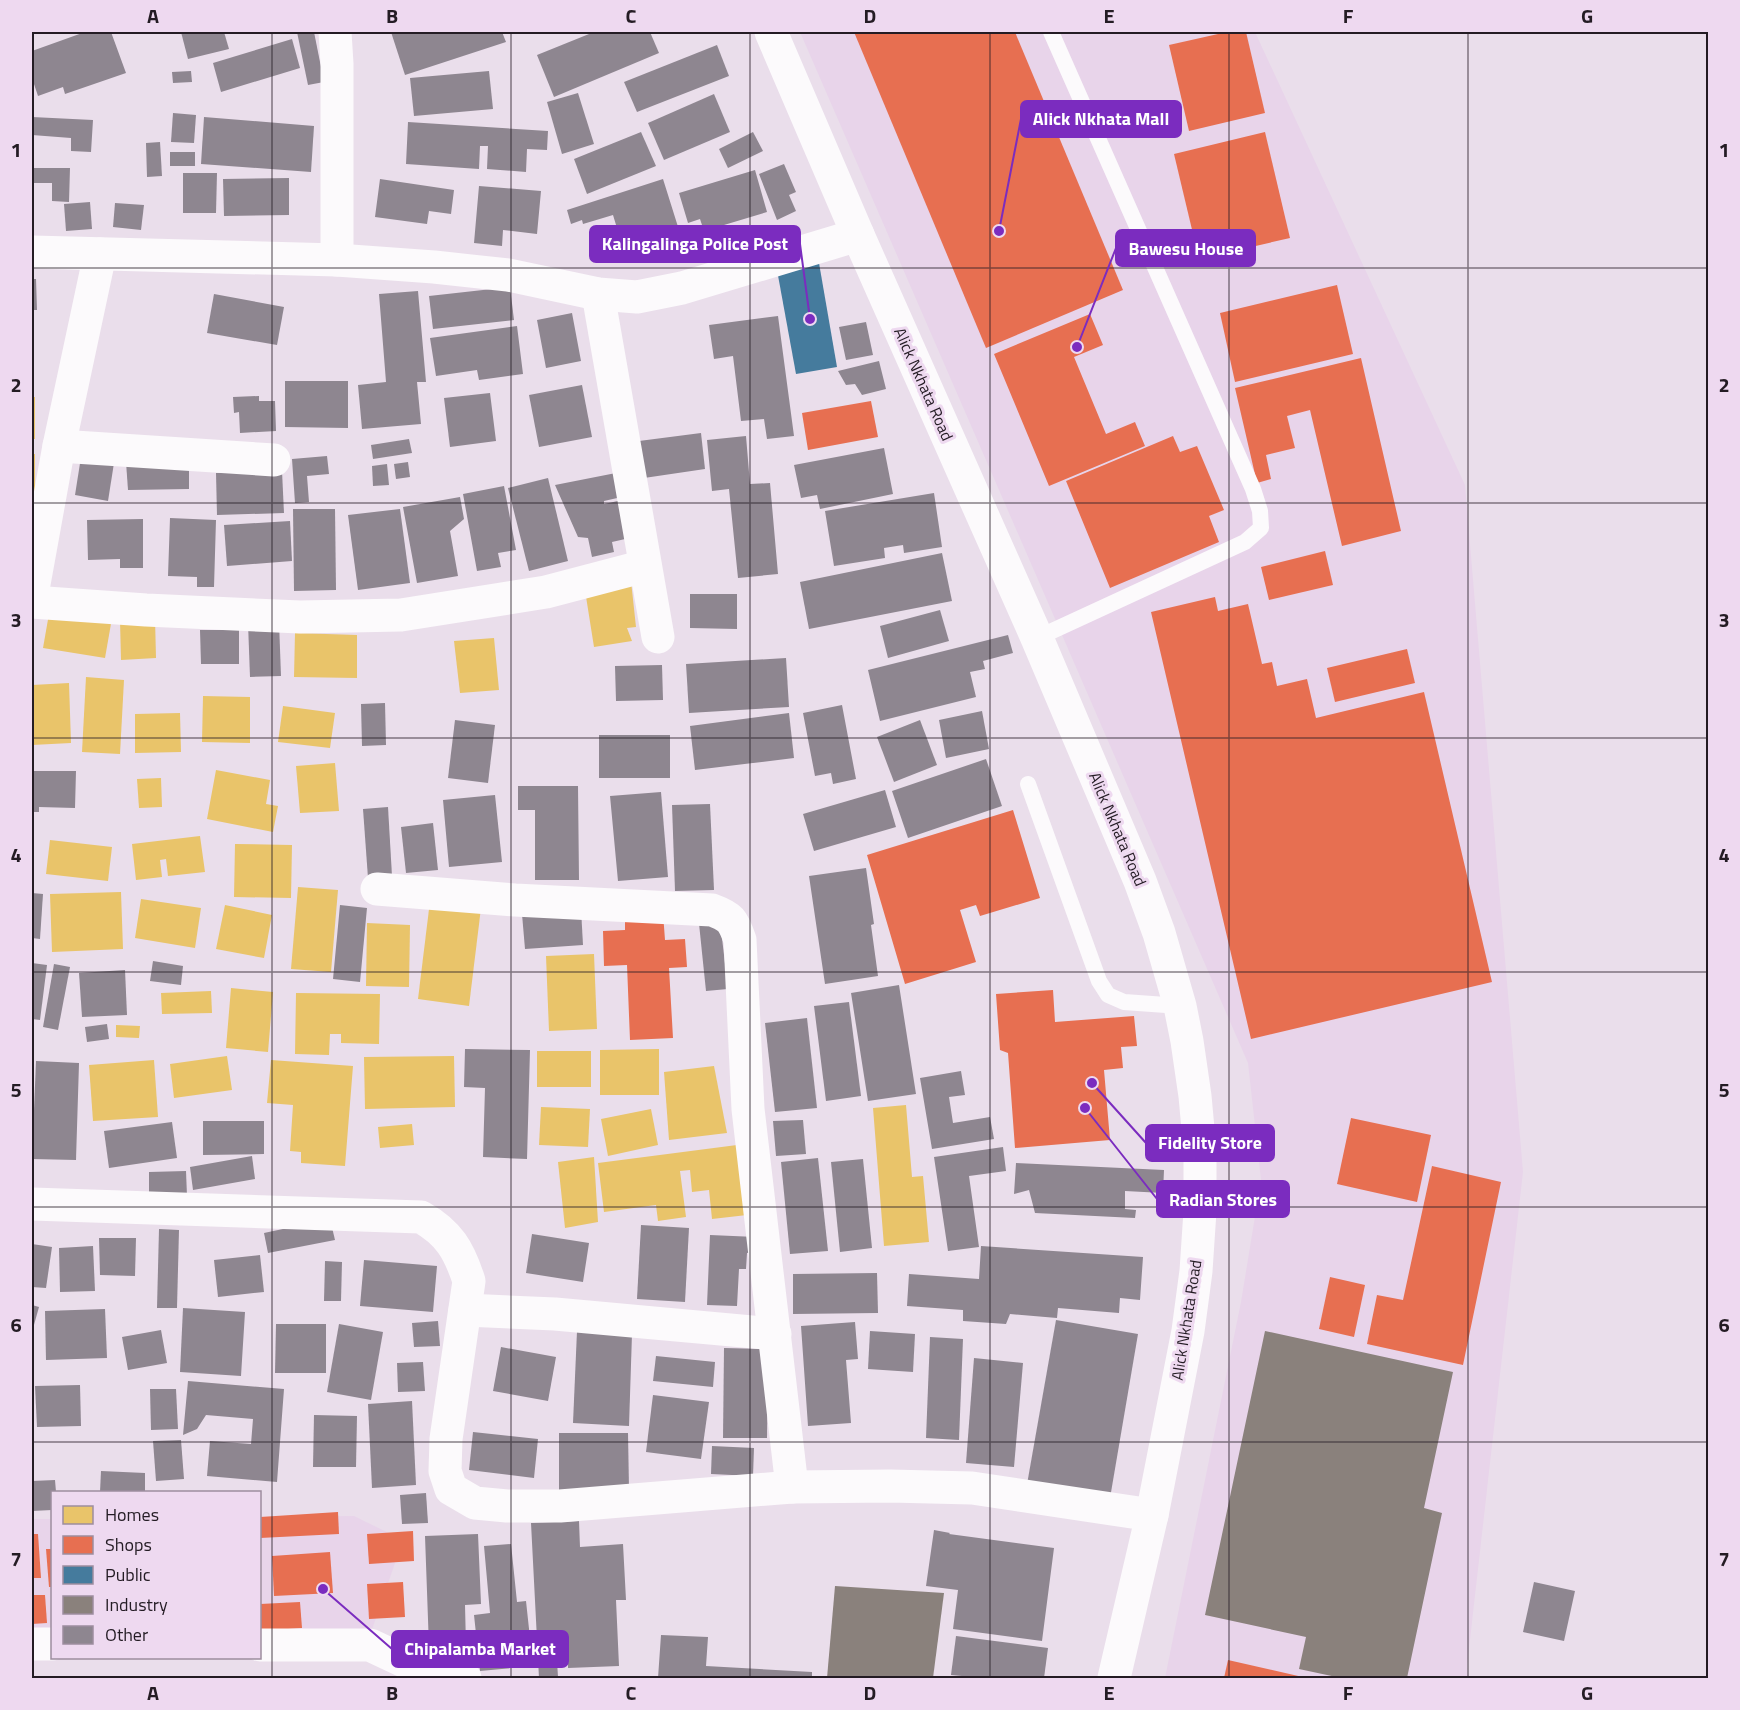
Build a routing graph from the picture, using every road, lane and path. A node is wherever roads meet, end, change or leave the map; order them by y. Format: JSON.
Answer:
{"nodes":[{"id":1,"x":335,"y":32,"type":"edge"},
{"id":2,"x":771,"y":32,"type":"edge"},
{"id":3,"x":1051,"y":32,"type":"edge"},
{"id":4,"x":858,"y":235,"type":"junction"},
{"id":5,"x":32,"y":252,"type":"edge"},
{"id":6,"x":100,"y":254,"type":"junction"},
{"id":7,"x":337,"y":261,"type":"junction"},
{"id":8,"x":598,"y":294,"type":"junction"},
{"id":9,"x":59,"y":446,"type":"junction"},
{"id":10,"x":274,"y":460,"type":"dead end"},
{"id":11,"x":39,"y":520,"type":"edge"},
{"id":12,"x":645,"y":566,"type":"junction"},
{"id":13,"x":32,"y":595,"type":"edge"},
{"id":14,"x":32,"y":602,"type":"edge"},
{"id":15,"x":658,"y":637,"type":"dead end"},
{"id":16,"x":1037,"y":638,"type":"junction"},
{"id":17,"x":1028,"y":784,"type":"dead end"},
{"id":18,"x":377,"y":889,"type":"dead end"},
{"id":19,"x":1180,"y":1006,"type":"junction"},
{"id":20,"x":32,"y":1204,"type":"edge"},
{"id":21,"x":465,"y":1310,"type":"junction"},
{"id":22,"x":775,"y":1334,"type":"junction"},
{"id":23,"x":792,"y":1487,"type":"junction"},
{"id":24,"x":1152,"y":1515,"type":"junction"},
{"id":25,"x":32,"y":1644,"type":"edge"},
{"id":26,"x":51,"y":1644,"type":"edge"},
{"id":27,"x":261,"y":1645,"type":"edge"},
{"id":28,"x":465,"y":1678,"type":"edge"},
{"id":29,"x":1114,"y":1678,"type":"edge"}],
"edges":[{"from":1,"to":7,"type":"street"},
{"from":2,"to":4,"type":"street","name":"Alick Nkhata Road"},
{"from":3,"to":16,"type":"lane"},
{"from":4,"to":8,"type":"street"},
{"from":4,"to":16,"type":"street","name":"Alick Nkhata Road"},
{"from":5,"to":6,"type":"street"},
{"from":6,"to":7,"type":"street"},
{"from":6,"to":9,"type":"street"},
{"from":7,"to":8,"type":"street"},
{"from":8,"to":12,"type":"street"},
{"from":9,"to":10,"type":"street"},
{"from":9,"to":11,"type":"street"},
{"from":11,"to":13,"type":"street"},
{"from":12,"to":14,"type":"street"},
{"from":12,"to":15,"type":"street"},
{"from":16,"to":19,"type":"street","name":"Alick Nkhata Road"},
{"from":17,"to":19,"type":"lane"},
{"from":18,"to":22,"type":"street"},
{"from":19,"to":24,"type":"street","name":"Alick Nkhata Road"},
{"from":20,"to":21,"type":"street"},
{"from":21,"to":22,"type":"street"},
{"from":21,"to":23,"type":"street"},
{"from":22,"to":23,"type":"street"},
{"from":23,"to":24,"type":"street"},
{"from":24,"to":29,"type":"street","name":"Alick Nkhata Road"},
{"from":25,"to":26,"type":"street"},
{"from":27,"to":28,"type":"street"}]}
